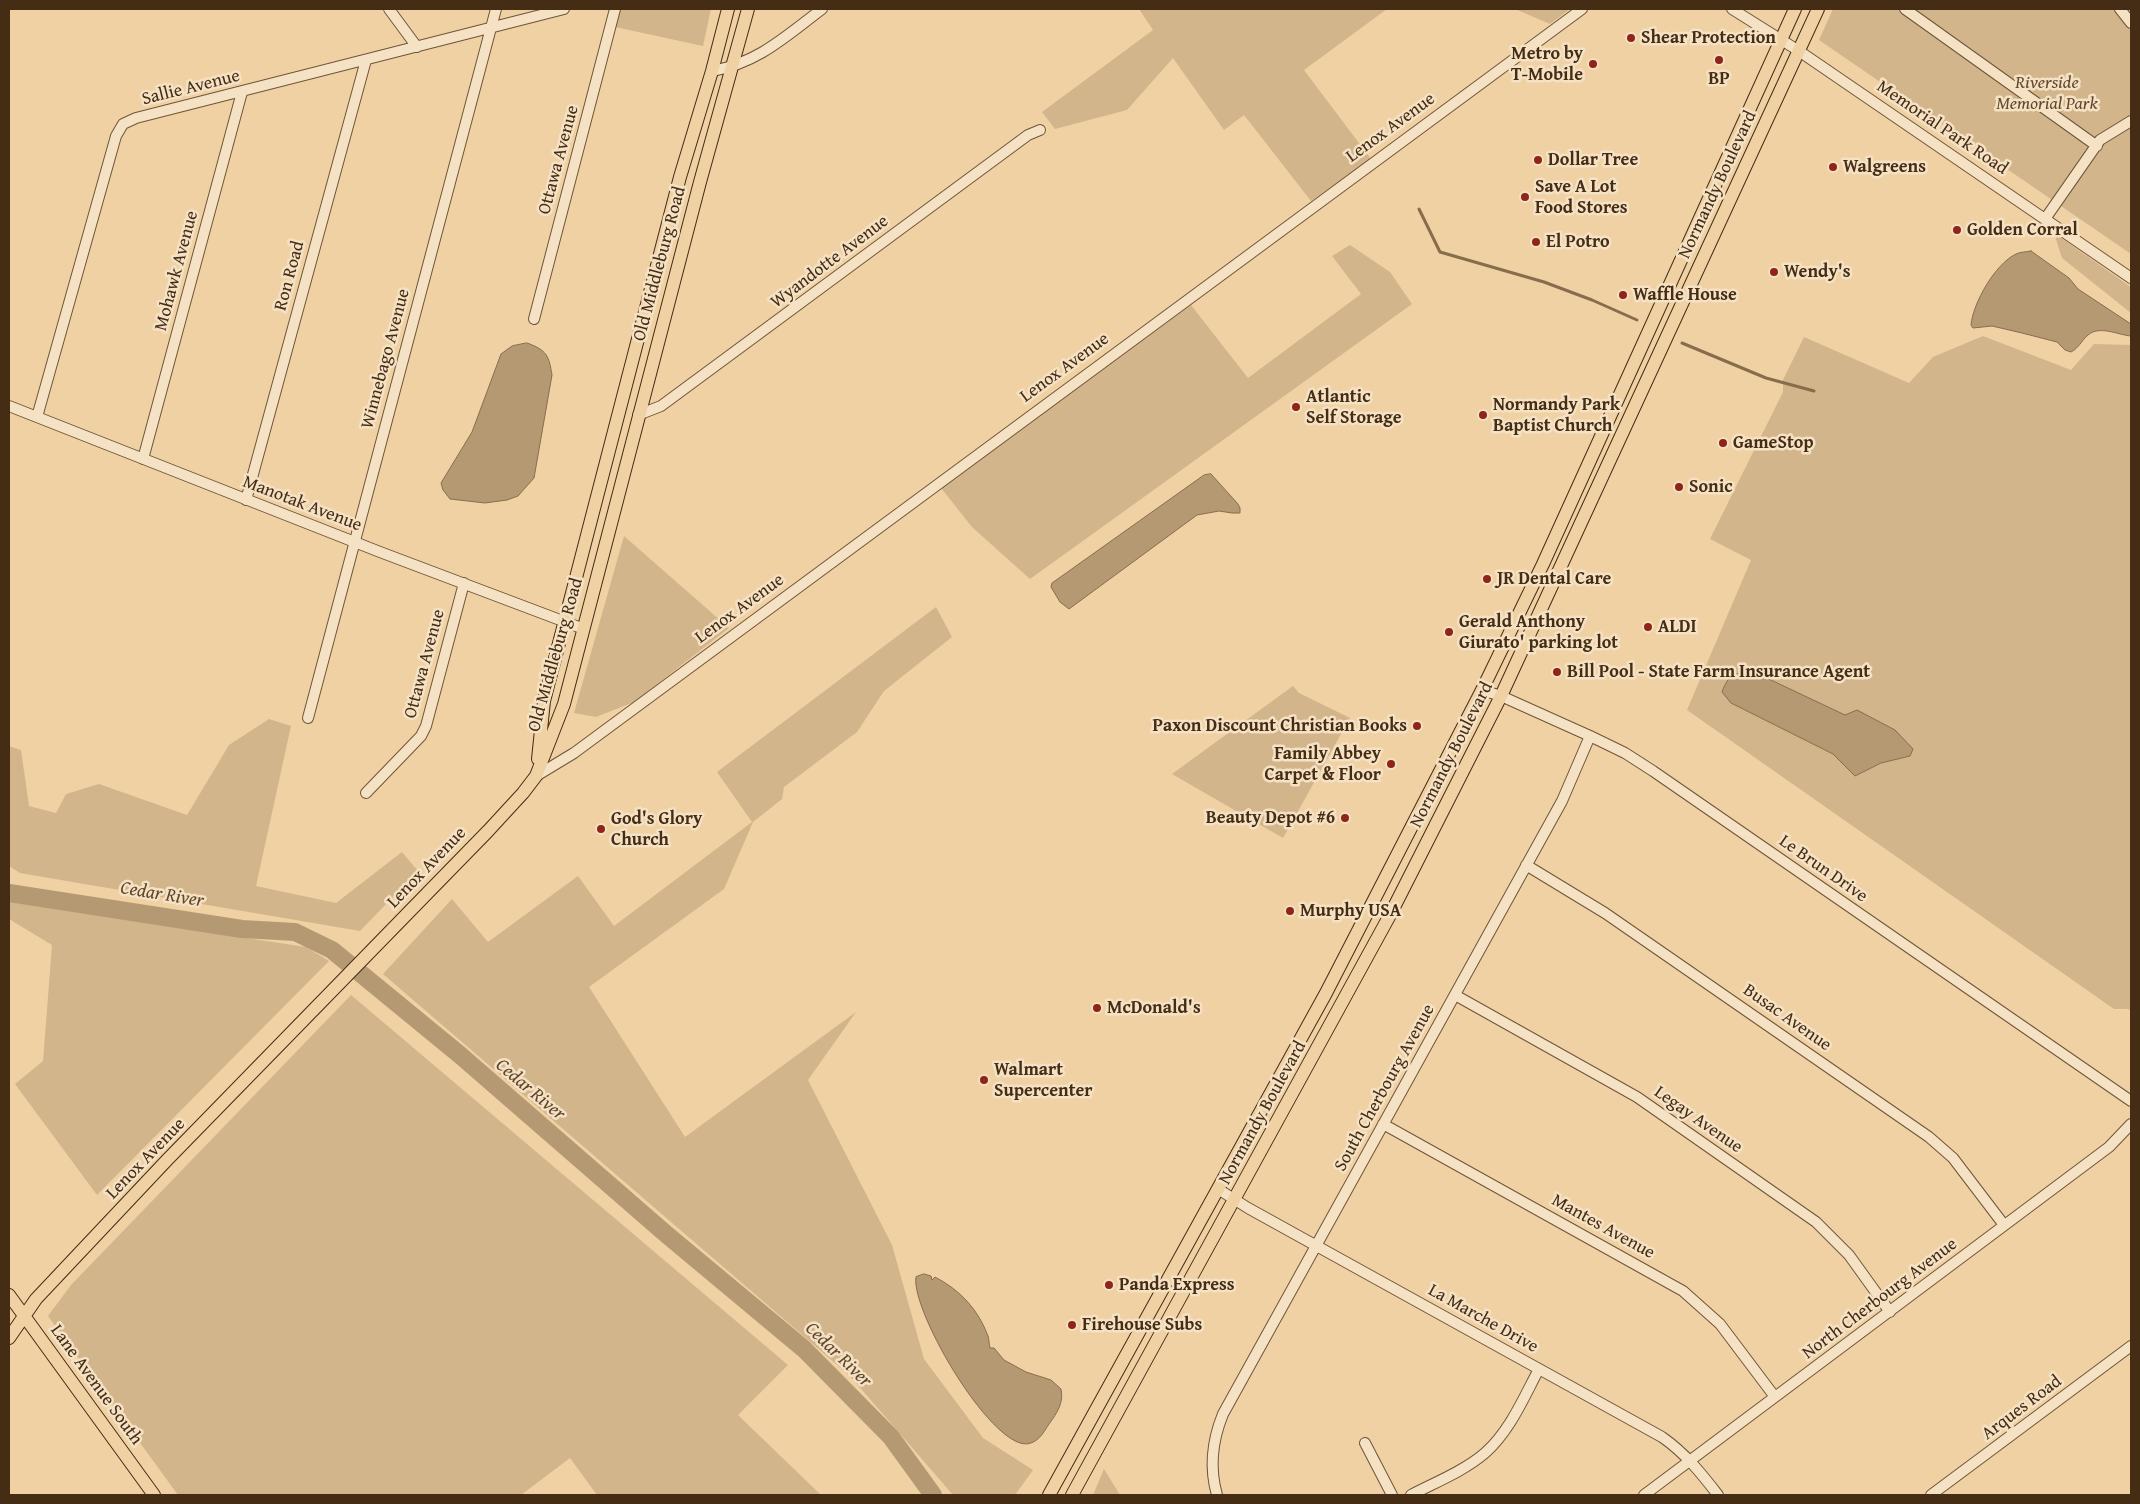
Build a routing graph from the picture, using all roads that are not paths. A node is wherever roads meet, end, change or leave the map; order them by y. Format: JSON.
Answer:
{"nodes":[{"id":1,"x":389,"y":9,"type":"edge"},
{"id":2,"x":496,"y":9,"type":"edge"},
{"id":3,"x":564,"y":9,"type":"edge"},
{"id":4,"x":615,"y":9,"type":"edge"},
{"id":5,"x":728,"y":9,"type":"edge"},
{"id":6,"x":748,"y":9,"type":"edge"},
{"id":7,"x":822,"y":9,"type":"edge"},
{"id":8,"x":1582,"y":9,"type":"edge"},
{"id":9,"x":1732,"y":9,"type":"edge"},
{"id":10,"x":1795,"y":9,"type":"edge"},
{"id":11,"x":1818,"y":9,"type":"edge"},
{"id":12,"x":1904,"y":9,"type":"edge"},
{"id":13,"x":2120,"y":9,"type":"edge"},
{"id":14,"x":2131,"y":23,"type":"edge"},
{"id":15,"x":491,"y":27,"type":"junction"},
{"id":16,"x":1781,"y":40,"type":"junction"},
{"id":17,"x":417,"y":47,"type":"junction"},
{"id":18,"x":1799,"y":51,"type":"junction"},
{"id":19,"x":366,"y":60,"type":"junction"},
{"id":20,"x":733,"y":67,"type":"junction"},
{"id":21,"x":712,"y":71,"type":"junction"},
{"id":22,"x":242,"y":92,"type":"junction"},
{"id":23,"x":2128,"y":124,"type":"edge"},
{"id":24,"x":1040,"y":130,"type":"dead end"},
{"id":25,"x":2131,"y":135,"type":"edge"},
{"id":26,"x":2096,"y":146,"type":"junction"},
{"id":27,"x":2045,"y":219,"type":"junction"},
{"id":28,"x":660,"y":261,"type":"junction"},
{"id":29,"x":679,"y":265,"type":"junction"},
{"id":30,"x":2131,"y":278,"type":"edge"},
{"id":31,"x":534,"y":319,"type":"dead end"},
{"id":32,"x":9,"y":406,"type":"edge"},
{"id":33,"x":638,"y":415,"type":"junction"},
{"id":34,"x":37,"y":417,"type":"junction"},
{"id":35,"x":617,"y":422,"type":"junction"},
{"id":36,"x":143,"y":459,"type":"junction"},
{"id":37,"x":246,"y":500,"type":"junction"},
{"id":38,"x":354,"y":542,"type":"junction"},
{"id":39,"x":464,"y":583,"type":"junction"},
{"id":40,"x":565,"y":622,"type":"junction"},
{"id":41,"x":584,"y":629,"type":"junction"},
{"id":42,"x":1482,"y":690,"type":"junction"},
{"id":43,"x":1502,"y":696,"type":"junction"},
{"id":44,"x":308,"y":718,"type":"dead end"},
{"id":45,"x":1590,"y":736,"type":"junction"},
{"id":46,"x":536,"y":776,"type":"junction"},
{"id":47,"x":366,"y":793,"type":"dead end"},
{"id":48,"x":1526,"y":865,"type":"junction"},
{"id":49,"x":1455,"y":995,"type":"junction"},
{"id":50,"x":2131,"y":1101,"type":"edge"},
{"id":51,"x":1383,"y":1124,"type":"junction"},
{"id":52,"x":2131,"y":1124,"type":"edge"},
{"id":53,"x":1218,"y":1189,"type":"junction"},
{"id":54,"x":1236,"y":1200,"type":"junction"},
{"id":55,"x":2004,"y":1225,"type":"junction"},
{"id":56,"x":1316,"y":1245,"type":"junction"},
{"id":57,"x":9,"y":1295,"type":"edge"},
{"id":58,"x":1890,"y":1312,"type":"junction"},
{"id":59,"x":24,"y":1316,"type":"junction"},
{"id":60,"x":9,"y":1338,"type":"edge"},
{"id":61,"x":2131,"y":1346,"type":"edge"},
{"id":62,"x":1539,"y":1368,"type":"junction"},
{"id":63,"x":1775,"y":1397,"type":"junction"},
{"id":64,"x":1365,"y":1443,"type":"dead end"},
{"id":65,"x":1690,"y":1461,"type":"junction"},
{"id":66,"x":154,"y":1495,"type":"edge"},
{"id":67,"x":1049,"y":1495,"type":"edge"},
{"id":68,"x":1072,"y":1495,"type":"edge"},
{"id":69,"x":1217,"y":1495,"type":"edge"},
{"id":70,"x":1392,"y":1495,"type":"edge"},
{"id":71,"x":1412,"y":1495,"type":"edge"},
{"id":72,"x":1644,"y":1495,"type":"edge"},
{"id":73,"x":1718,"y":1495,"type":"edge"},
{"id":74,"x":1931,"y":1495,"type":"edge"}],
"edges":[{"from":1,"to":17,"type":"street"},
{"from":2,"to":15,"type":"street","name":"Winnebago Avenue"},
{"from":3,"to":15,"type":"street","name":"Sallie Avenue"},
{"from":4,"to":31,"type":"street","name":"Ottawa Avenue"},
{"from":5,"to":21,"type":"main road","name":"Old Middleburg Road"},
{"from":6,"to":20,"type":"main road","name":"Old Middleburg Road"},
{"from":7,"to":20,"type":"street"},
{"from":8,"to":46,"type":"street","name":"Lenox Avenue"},
{"from":9,"to":16,"type":"street","name":"Memorial Park Road"},
{"from":10,"to":16,"type":"main road","name":"Normandy Boulevard"},
{"from":11,"to":18,"type":"main road","name":"Normandy Boulevard"},
{"from":12,"to":26,"type":"street"},
{"from":13,"to":14,"type":"street"},
{"from":15,"to":17,"type":"street","name":"Sallie Avenue"},
{"from":15,"to":38,"type":"street","name":"Winnebago Avenue"},
{"from":16,"to":18,"type":"street","name":"Memorial Park Road"},
{"from":16,"to":42,"type":"main road","name":"Normandy Boulevard"},
{"from":17,"to":19,"type":"street","name":"Sallie Avenue"},
{"from":18,"to":27,"type":"street","name":"Memorial Park Road"},
{"from":18,"to":43,"type":"main road","name":"Normandy Boulevard"},
{"from":19,"to":22,"type":"street","name":"Sallie Avenue"},
{"from":19,"to":37,"type":"street","name":"Ron Road"},
{"from":20,"to":21,"type":"street"},
{"from":20,"to":29,"type":"main road","name":"Old Middleburg Road"},
{"from":21,"to":28,"type":"main road","name":"Old Middleburg Road"},
{"from":22,"to":34,"type":"street","name":"Sallie Avenue"},
{"from":22,"to":36,"type":"street","name":"Mohawk Avenue"},
{"from":23,"to":25,"type":"street"},
{"from":23,"to":26,"type":"street"},
{"from":24,"to":33,"type":"street","name":"Wyandotte Avenue"},
{"from":26,"to":27,"type":"street"},
{"from":27,"to":30,"type":"street","name":"Memorial Park Road"},
{"from":28,"to":29,"type":"main road"},
{"from":28,"to":35,"type":"main road","name":"Old Middleburg Road"},
{"from":29,"to":33,"type":"main road","name":"Old Middleburg Road"},
{"from":32,"to":34,"type":"street","name":"Manotak Avenue"},
{"from":33,"to":35,"type":"main road"},
{"from":33,"to":41,"type":"main road","name":"Old Middleburg Road"},
{"from":34,"to":36,"type":"street","name":"Manotak Avenue"},
{"from":35,"to":40,"type":"main road","name":"Old Middleburg Road"},
{"from":36,"to":37,"type":"street","name":"Manotak Avenue"},
{"from":37,"to":38,"type":"street","name":"Manotak Avenue"},
{"from":38,"to":39,"type":"street","name":"Manotak Avenue"},
{"from":38,"to":44,"type":"street","name":"Winnebago Avenue"},
{"from":39,"to":40,"type":"street","name":"Manotak Avenue"},
{"from":39,"to":47,"type":"street","name":"Ottawa Avenue"},
{"from":40,"to":41,"type":"street","name":"Manotak Avenue"},
{"from":40,"to":46,"type":"main road","name":"Old Middleburg Road"},
{"from":41,"to":46,"type":"main road","name":"Old Middleburg Road"},
{"from":42,"to":43,"type":"street","name":"Le Brun Drive"},
{"from":42,"to":53,"type":"main road","name":"Normandy Boulevard"},
{"from":43,"to":45,"type":"street","name":"Le Brun Drive"},
{"from":43,"to":54,"type":"main road","name":"Normandy Boulevard"},
{"from":45,"to":48,"type":"street","name":"South Cherbourg Avenue"},
{"from":45,"to":50,"type":"street","name":"Le Brun Drive"},
{"from":46,"to":59,"type":"main road","name":"Lenox Avenue"},
{"from":48,"to":49,"type":"street","name":"South Cherbourg Avenue"},
{"from":48,"to":55,"type":"street","name":"Busac Avenue"},
{"from":49,"to":51,"type":"street","name":"South Cherbourg Avenue"},
{"from":49,"to":58,"type":"street","name":"Legay Avenue"},
{"from":51,"to":56,"type":"street","name":"South Cherbourg Avenue"},
{"from":51,"to":63,"type":"street","name":"Mantes Avenue"},
{"from":52,"to":55,"type":"street","name":"North Cherbourg Avenue"},
{"from":53,"to":54,"type":"street","name":"La Marche Drive"},
{"from":53,"to":67,"type":"main road","name":"Normandy Boulevard"},
{"from":54,"to":56,"type":"street","name":"La Marche Drive"},
{"from":54,"to":68,"type":"main road","name":"Normandy Boulevard"},
{"from":55,"to":58,"type":"street","name":"North Cherbourg Avenue"},
{"from":56,"to":62,"type":"street","name":"La Marche Drive"},
{"from":56,"to":69,"type":"street","name":"South Cherbourg Avenue"},
{"from":57,"to":59,"type":"main road","name":"Lane Avenue South"},
{"from":58,"to":63,"type":"street","name":"North Cherbourg Avenue"},
{"from":59,"to":60,"type":"main road","name":"Lenox Avenue"},
{"from":59,"to":66,"type":"main road","name":"Lane Avenue South"},
{"from":61,"to":74,"type":"street","name":"Arques Road"},
{"from":62,"to":65,"type":"street","name":"La Marche Drive"},
{"from":62,"to":71,"type":"street"},
{"from":63,"to":65,"type":"street","name":"North Cherbourg Avenue"},
{"from":64,"to":70,"type":"street"},
{"from":65,"to":72,"type":"street","name":"North Cherbourg Avenue"},
{"from":65,"to":73,"type":"street","name":"La Marche Drive"}]}
